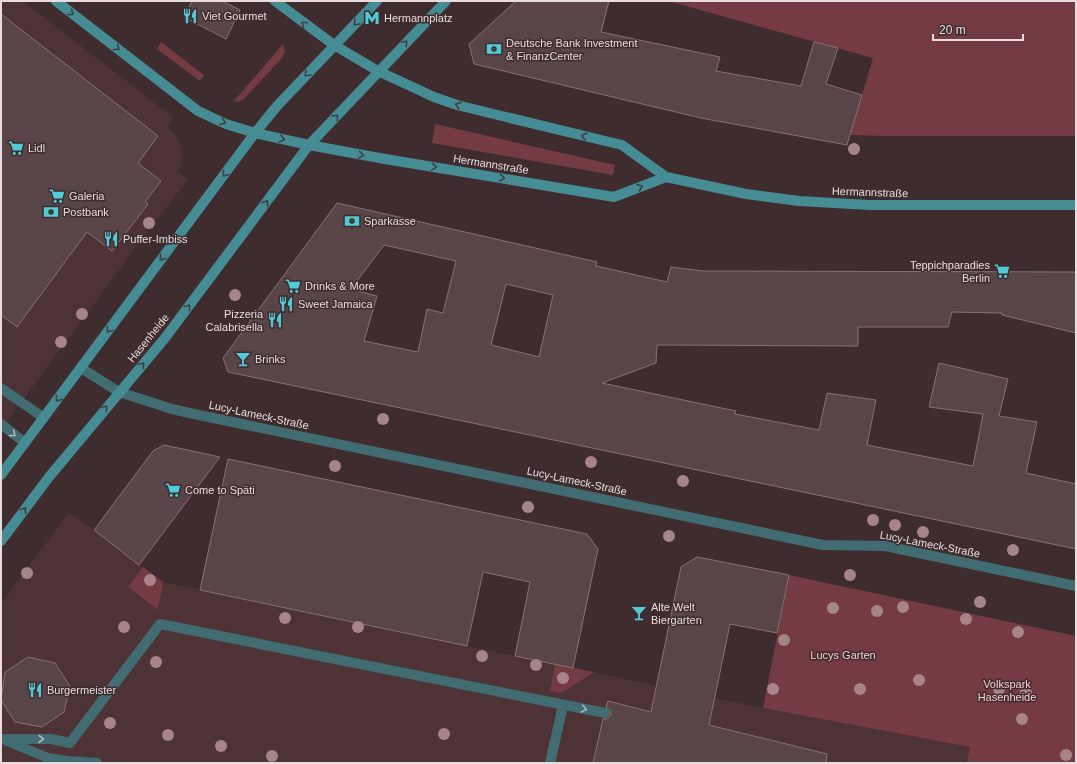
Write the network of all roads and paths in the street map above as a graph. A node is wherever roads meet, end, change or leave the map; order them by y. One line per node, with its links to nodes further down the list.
1 (56, 1): 7 (main road, one-way to 7)
2 (275, 1): 5 (main road, one-way to 2)
3 (378, 1): 5 (main road, one-way to 5)
4 (446, 1): 6 (main road, one-way to 4)
5 (334, 45): 6 (main road); 7 (main road, one-way to 7)
6 (378, 71): 8 (main road, one-way to 6); 9 (main road, Hermannstraße, one-way to 6)
7 (255, 133): 8 (main road, one-way to 8); 11 (main road, one-way to 11)
8 (309, 145): 9 (main road, Hermannstraße, one-way to 9); 13 (main road, Hasenheide, one-way to 8)
9 (666, 177): 10 (main road, Hermannstraße)
10 (1076, 205)
11 (81, 368): 13 (street, Lucy-Lameck-Straße); 14 (main road, one-way to 14)
12 (1, 388): 14 (street)
13 (120, 392): 18 (main road, Hasenheide, one-way to 13); 19 (street, Lucy-Lameck-Straße)
14 (44, 418): 16 (main road)
15 (1, 424): 16 (street, one-way to 16)
16 (25, 443): 17 (main road)
17 (1, 475)
18 (1, 541)
19 (1076, 586)
20 (563, 705): 21 (street, one-way to 21); 22 (street, one-way to 20); 24 (street)
21 (605, 713)
22 (2, 739): 23 (street)
23 (97, 763)
24 (550, 763)

